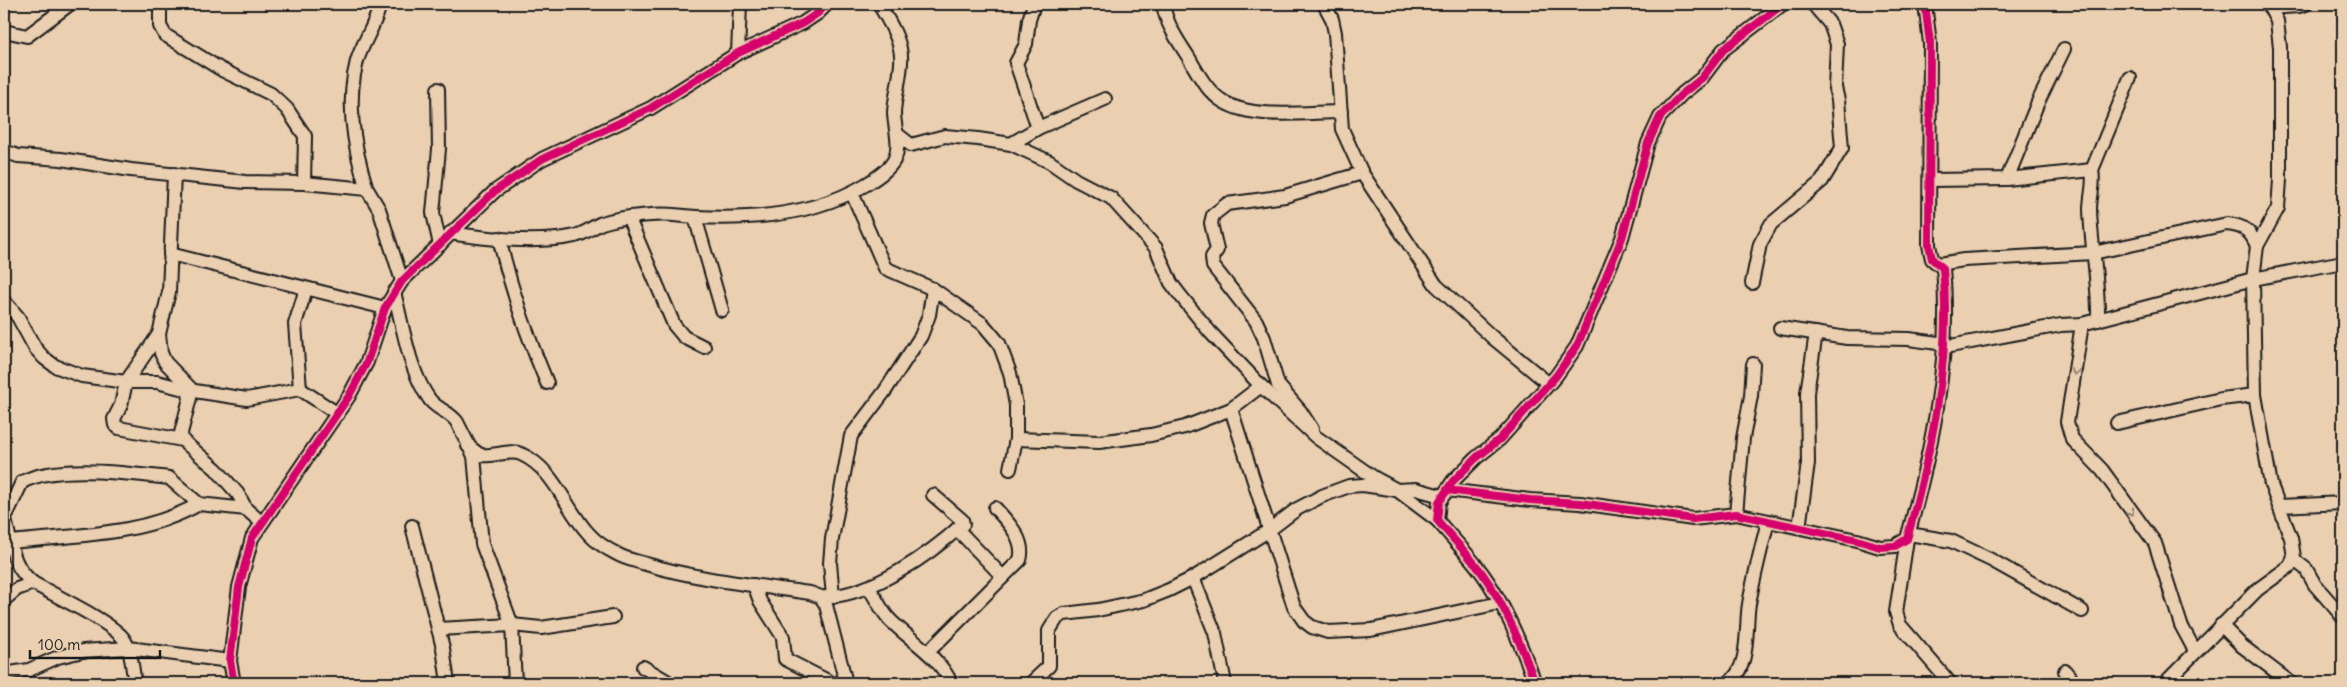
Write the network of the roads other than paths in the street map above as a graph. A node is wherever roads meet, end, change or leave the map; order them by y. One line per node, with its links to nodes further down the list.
1 (70, 4): 15 (street)
2 (160, 4): 31 (street)
3 (380, 4): 32 (street)
4 (740, 4): 17 (street)
5 (827, 4): 17 (street)
6 (879, 4): 23 (street)
7 (1034, 4): 22 (street)
8 (1163, 4): 21 (street)
9 (1324, 4): 21 (street)
10 (1783, 4): 63 (street)
11 (1813, 4): 46 (street)
12 (1926, 4): 30 (street)
13 (2306, 4): 14 (street)
14 (2269, 6): 39 (street)
15 (4, 31)
16 (2064, 49): 29 (street)
17 (738, 53): 36 (street)
18 (2130, 78): 26 (street)
19 (438, 89): 38 (street)
20 (1105, 99): 22 (street)
21 (1341, 112): 27 (street)
22 (1038, 128): 24 (street)
23 (897, 134): 24 (street); 33 (street)
24 (1010, 144): 64 (street)
25 (4, 151): 28 (street)
26 (2092, 170): 29 (street); 40 (street)
27 (1362, 173): 63 (street); 71 (street)
28 (174, 174): 31 (street); 41 (street)
29 (2007, 179): 30 (street)
30 (1930, 180): 43 (street)
31 (304, 183): 32 (street)
32 (367, 189): 45 (street)
33 (852, 192): 34 (street); 48 (street)
34 (695, 217): 35 (street); 52 (street)
35 (629, 219): 37 (street); 59 (street)
36 (450, 232): 37 (street); 38 (street)
37 (499, 238): 62 (street)
38 (440, 245): 45 (street)
39 (2258, 246): 40 (street); 44 (street)
40 (2093, 253): 43 (street); 53 (street)
41 (170, 254): 47 (street); 57 (street)
42 (2343, 262): 44 (street)
43 (1939, 264): 58 (street)
44 (2253, 279): 53 (street); 67 (street)
45 (402, 281): 49 (street)
46 (1752, 283)
47 (306, 289): 51 (street); 65 (street)
48 (934, 289): 72 (street); 101 (street)
49 (394, 292): 51 (street); 74 (street)
50 (4, 300): 61 (street)
51 (385, 308): 69 (street)
52 (722, 310)
53 (2098, 320): 54 (street)
54 (2082, 324): 58 (street); 111 (street, one-way to 111)
55 (1780, 328): 56 (street)
56 (1816, 333): 58 (street); 90 (street)
57 (160, 334): 61 (street); 66 (street)
58 (1945, 346): 93 (street)
59 (704, 347)
60 (1753, 364): 84 (street)
61 (126, 382): 66 (street); 73 (street)
62 (547, 383)
63 (1549, 384): 77 (street)
64 (1260, 386): 68 (street); 71 (street)
65 (300, 389): 66 (street); 69 (street)
66 (190, 390): 73 (street)
67 (2255, 396): 70 (street); 81 (street)
68 (1230, 409): 72 (street); 92 (street)
69 (338, 414): 88 (street)
70 (2116, 423)
71 (1316, 437): 76 (street)
72 (1016, 439): 75 (street)
73 (182, 440): 83 (street)
74 (468, 446): 99 (street); 107 (street)
75 (1010, 469)
76 (1398, 490): 77 (street); 86 (street); 92 (street)
77 (1444, 493): 84 (street); 86 (street)
78 (933, 495): 91 (street)
79 (2343, 503): 81 (street)
80 (199, 504): 83 (street); 85 (street); 94 (street)
81 (2279, 506): 95 (street)
82 (995, 508): 96 (street)
83 (246, 509): 88 (street)
84 (1736, 514): 87 (street)
85 (4, 519): 94 (street)
86 (1437, 520): 103 (street)
87 (1768, 521): 90 (street); 128 (street)
88 (261, 522): 113 (street)
89 (412, 526): 109 (street)
90 (1800, 528): 93 (street)
91 (957, 529): 96 (street); 100 (street)
92 (1268, 531): 97 (street); 103 (street)
93 (1908, 536): 104 (street); 129 (street)
94 (11, 542): 98 (street)
95 (2293, 559): 106 (street); 108 (street)
96 (1003, 577): 112 (street)
97 (1193, 578): 125 (street); 126 (street)
98 (33, 583): 102 (street); 110 (street)
99 (754, 585): 101 (street); 122 (street)
100 (869, 588): 101 (street); 112 (street)
101 (827, 597): 123 (street)
102 (4, 600)
103 (1500, 603): 127 (street)
104 (2082, 611)
105 (613, 617): 107 (street)
106 (2343, 617)
107 (512, 625): 109 (street); 120 (street)
108 (2221, 625): 111 (street); 132 (street)
109 (438, 629): 119 (street)
110 (128, 648): 113 (street); 116 (street); 117 (street)
111 (2195, 651): 131 (street)
112 (928, 652): 124 (street)
113 (230, 661): 118 (street)
114 (643, 667): 121 (street)
115 (2065, 671): 130 (street)
116 (4, 674)
117 (135, 683)
118 (234, 683)
119 (448, 683)
120 (515, 683)
121 (670, 683)
122 (832, 683)
123 (846, 683)
124 (951, 683)
125 (1031, 683)
126 (1225, 683)
127 (1535, 683)
128 (1728, 683)
129 (1950, 683)
130 (2075, 683)
131 (2165, 683)
132 (2291, 683)

